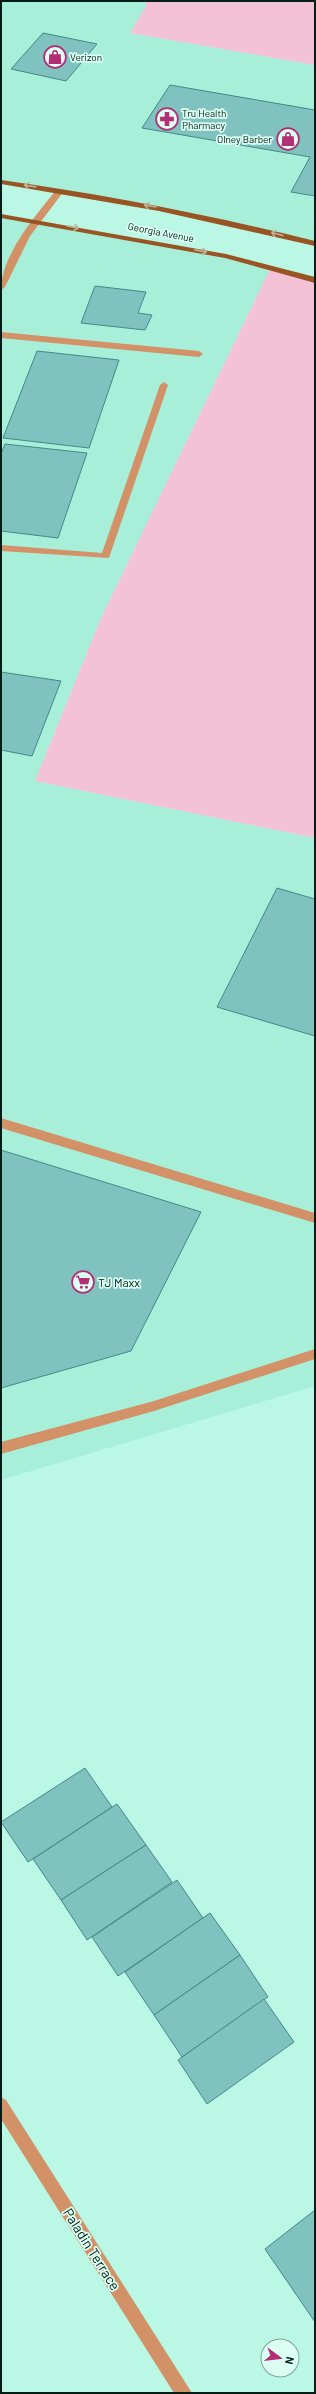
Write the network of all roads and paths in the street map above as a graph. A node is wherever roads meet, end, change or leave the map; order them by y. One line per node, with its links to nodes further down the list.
1 (1, 182): 2 (main road, Georgia Avenue, one-way to 1)
2 (60, 191): 4 (street); 5 (main road, Georgia Avenue, one-way to 2)
3 (1, 216): 4 (main road, Georgia Avenue)
4 (35, 220): 6 (main road, Georgia Avenue, one-way to 6); 7 (street)
5 (315, 244)
6 (315, 280)
7 (1, 286)
8 (1, 335): 9 (street)
9 (199, 354)
10 (164, 385): 11 (street)
11 (1, 548)
12 (1, 1123): 13 (street)
13 (315, 1218)
14 (315, 1354): 15 (street)
15 (1, 1448)
16 (1, 2105): 17 (street, Paladin Terrace)
17 (184, 2393)

